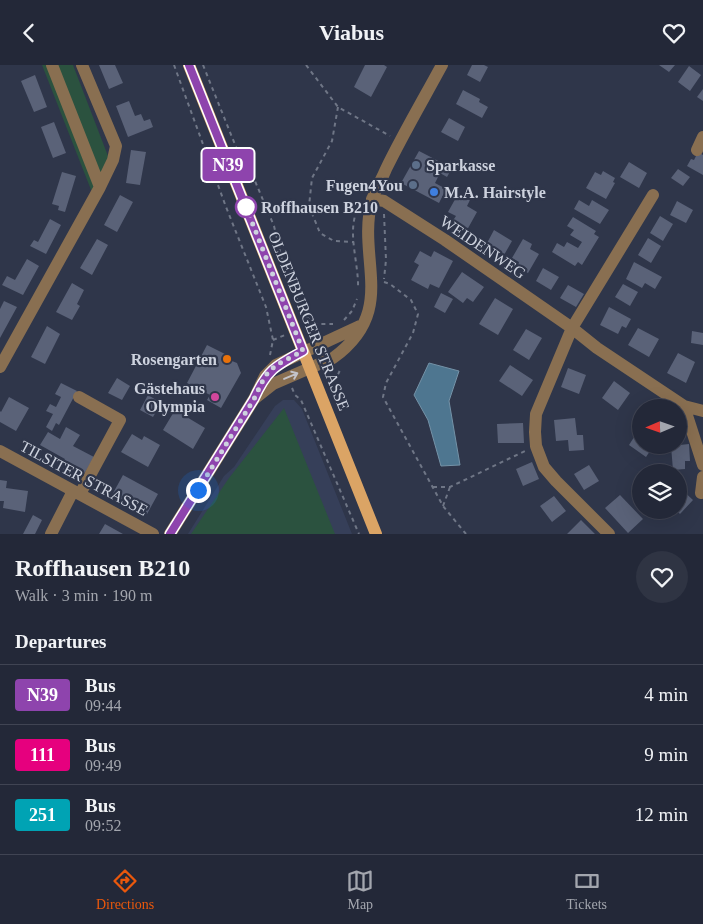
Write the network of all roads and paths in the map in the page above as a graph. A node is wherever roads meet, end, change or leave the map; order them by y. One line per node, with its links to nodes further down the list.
1 (52, 65): 12 (street)
2 (82, 65): 12 (street)
3 (174, 65): 23 (path)
4 (189, 65): 22 (main road, OLDENBURGER STRASSE)
5 (203, 65): 16 (path)
6 (307, 65): 8 (path)
7 (442, 65): 14 (street)
8 (338, 107): 9 (path); 15 (path)
9 (392, 137)
10 (703, 137): 11 (street)
11 (696, 150)
12 (100, 187): 24 (street)
13 (653, 195): 21 (street)
14 (372, 199): 19 (street); 21 (street, WEIDENWEG)
15 (354, 242)
16 (284, 270)
17 (288, 278): 20 (path)
18 (384, 282): 39 (path)
19 (363, 324): 22 (street); 25 (street)
20 (321, 325)
21 (572, 328): 29 (street, WEIDENWEG); 33 (street)
22 (303, 351): 25 (main road, OLDENBURGER STRASSE); 28 (street)
23 (269, 359)
24 (0, 367)
25 (310, 368): 28 (street, one-way to 25); 48 (main road, OLDENBURGER STRASSE)
26 (295, 395): 47 (path)
27 (79, 397): 41 (street)
28 (254, 399): 46 (street)
29 (674, 399)
30 (688, 407): 31 (street, WEIDENWEG)
31 (703, 411)
32 (688, 418): 35 (street)
33 (536, 445): 40 (path); 50 (street)
34 (0, 451): 41 (street, TILSITER STRASSE)
35 (703, 465)
36 (66, 466): 37 (path)
37 (64, 471)
38 (703, 477): 42 (street)
39 (432, 487): 40 (path); 43 (path)
40 (450, 487): 43 (path)
41 (77, 493): 44 (street); 45 (street, TILSITER STRASSE)
42 (701, 493)
43 (443, 506): 49 (path)
44 (51, 534)
45 (153, 534)
46 (170, 534)
47 (359, 534)
48 (376, 534)
49 (466, 534)
50 (609, 534)

